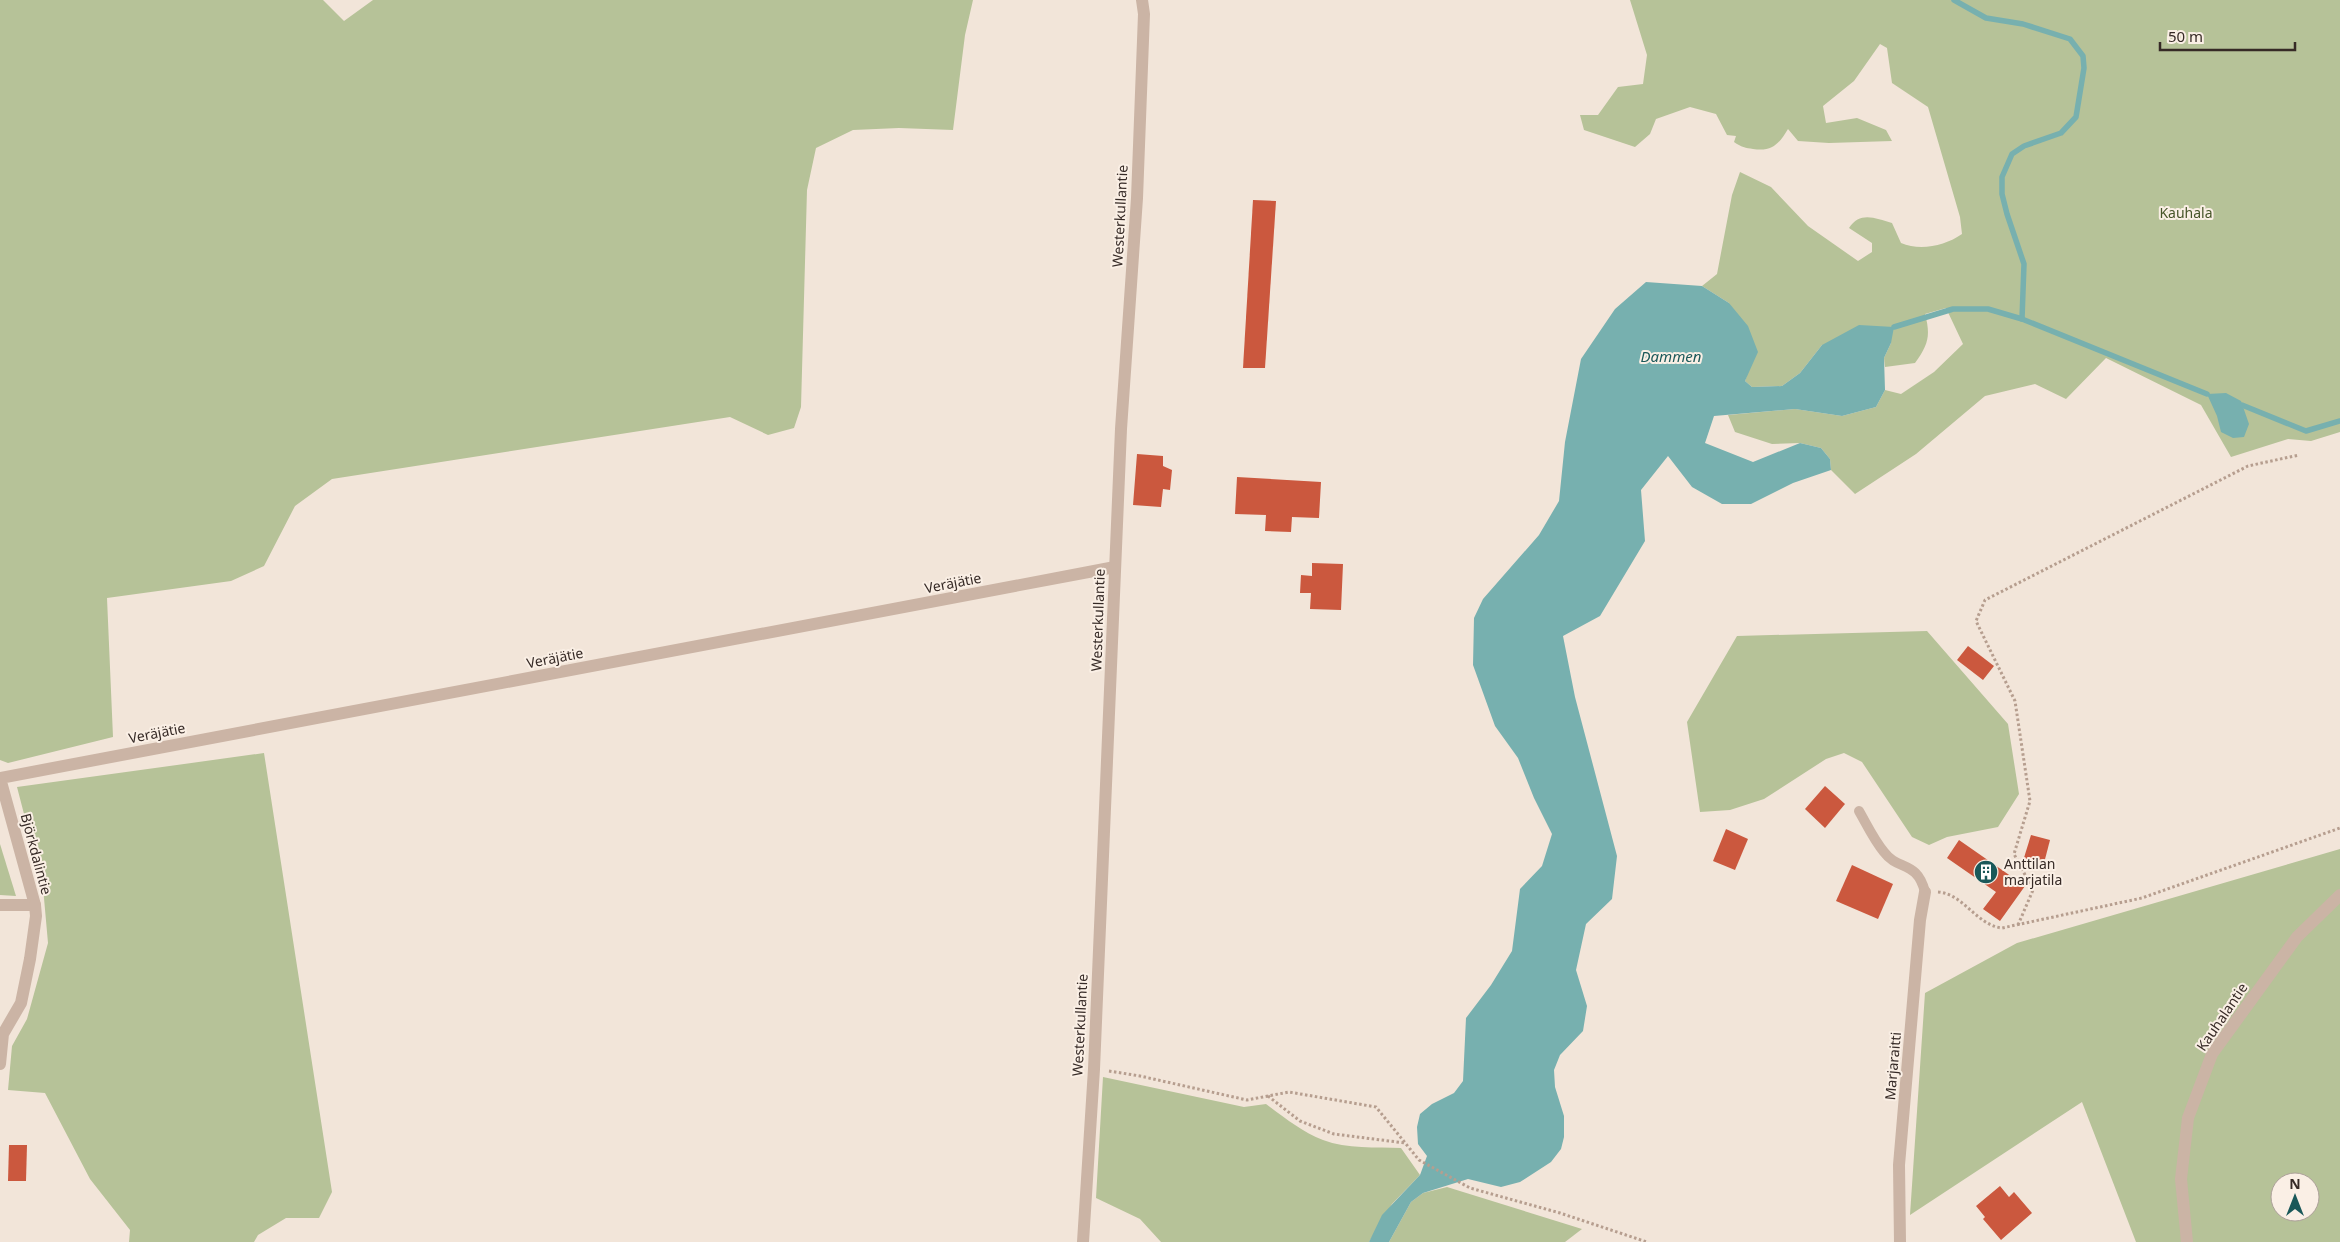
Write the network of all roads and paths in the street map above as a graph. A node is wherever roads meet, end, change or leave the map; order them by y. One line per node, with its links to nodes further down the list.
1 (1142, 0): 3 (street, Westerkullantie)
2 (2299, 455): 11 (path)
3 (1115, 567): 4 (street, Veräjätie); 13 (street, Westerkullantie)
4 (0, 778): 10 (street, Björkdalintie)
5 (1859, 811): 7 (lane)
6 (2340, 828): 11 (path)
7 (1924, 892): 11 (path); 18 (street, Marjaraitti)
8 (2340, 895): 19 (street, Kauhalantie)
9 (0, 905): 10 (street, Björkdalintie)
10 (35, 905): 12 (street)
11 (2018, 925)
12 (0, 1064)
13 (1094, 1069): 14 (path); 16 (street, Westerkullantie)
14 (1268, 1096): 15 (path); 15 (path)
15 (1405, 1143): 17 (path)
16 (1083, 1242)
17 (1647, 1242)
18 (1900, 1242)
19 (2187, 1242)

